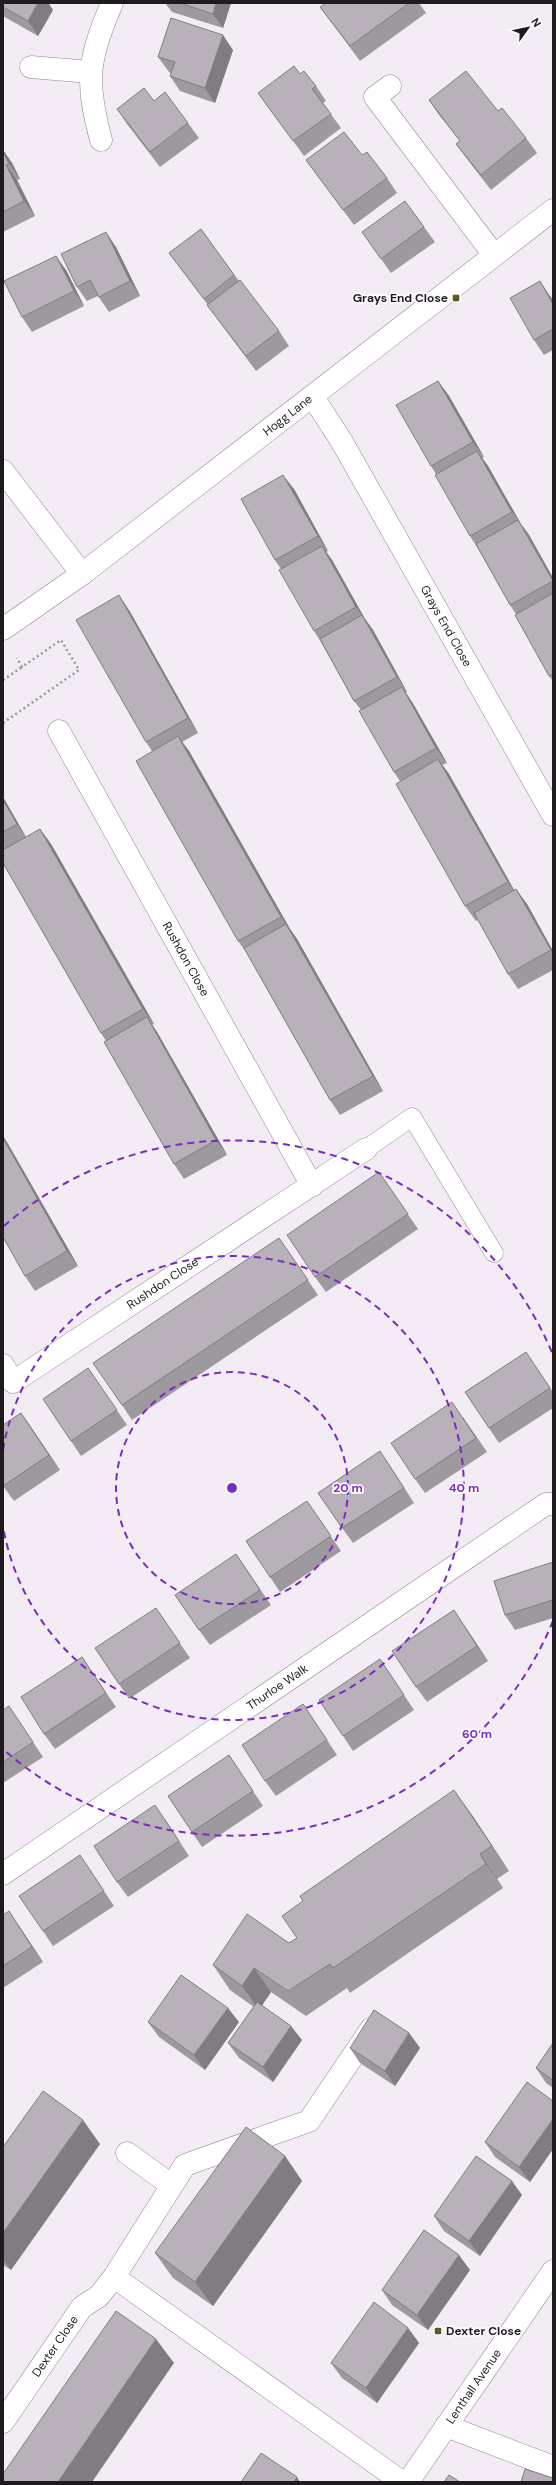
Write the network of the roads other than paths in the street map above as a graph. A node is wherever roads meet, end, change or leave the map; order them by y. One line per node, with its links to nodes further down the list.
1 (112, 3): 3 (street)
2 (31, 67): 3 (street)
3 (90, 72): 5 (street)
4 (390, 86): 7 (street)
5 (101, 140)
6 (553, 210): 7 (street, Hogg Lane)
7 (494, 255): 8 (street, Hogg Lane)
8 (313, 397): 10 (street, Hogg Lane); 13 (street, Grays End Close)
9 (3, 471): 10 (street)
10 (82, 574): 11 (street, Hogg Lane)
11 (3, 629)
12 (59, 731): 15 (street, Rushdon Close)
13 (553, 815)
14 (366, 1149): 15 (street, Rushdon Close); 16 (lane, Rushdon Close)
15 (312, 1186): 17 (street, Rushdon Close)
16 (494, 1253)
17 (6, 1378)
18 (553, 1504): 19 (street, Thurloe Walk)
19 (3, 1874)
20 (372, 2027): 22 (street, Dexter Close)
21 (127, 2153): 22 (street)
22 (171, 2185): 24 (street, Dexter Close)
23 (553, 2271): 26 (street, Lenthall Avenue)
24 (114, 2277): 25 (street, Dexter Close); 28 (street)
25 (3, 2422)
26 (446, 2426): 27 (street); 29 (street, Lenthall Avenue)
27 (553, 2467)
28 (402, 2482)
29 (408, 2482)

